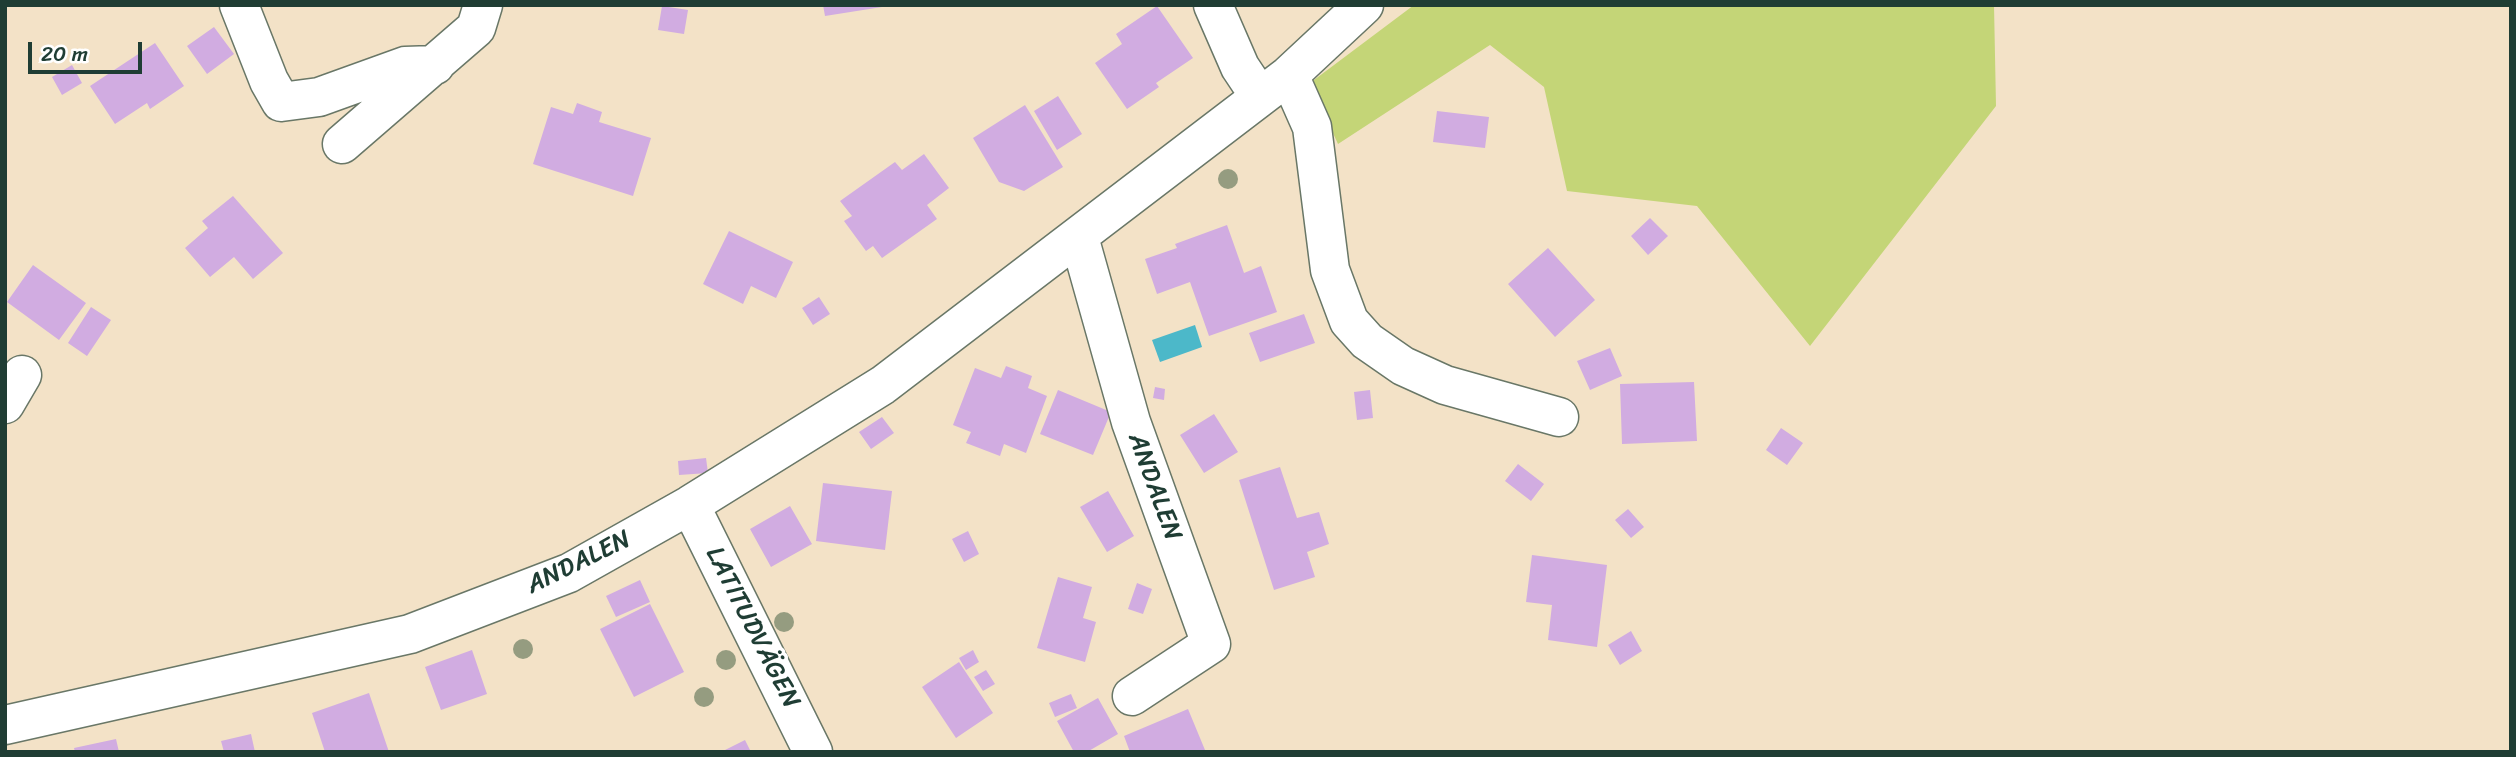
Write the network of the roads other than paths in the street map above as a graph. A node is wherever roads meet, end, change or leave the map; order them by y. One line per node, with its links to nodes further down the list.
1 (239, 5): 5 (street)
2 (483, 5): 5 (street)
3 (1213, 5): 6 (street)
4 (1364, 5): 6 (street, ANDALEN)
5 (435, 65): 7 (street)
6 (1274, 86): 8 (street, ANDALEN); 9 (street)
7 (342, 145)
8 (1079, 237): 10 (street, ANDALEN); 11 (street, ANDALEN)
9 (1559, 417)
10 (690, 505): 12 (street, ANDALEN); 13 (street, LATITUDVÄGEN)
11 (1132, 696)
12 (5, 725)
13 (813, 752)

